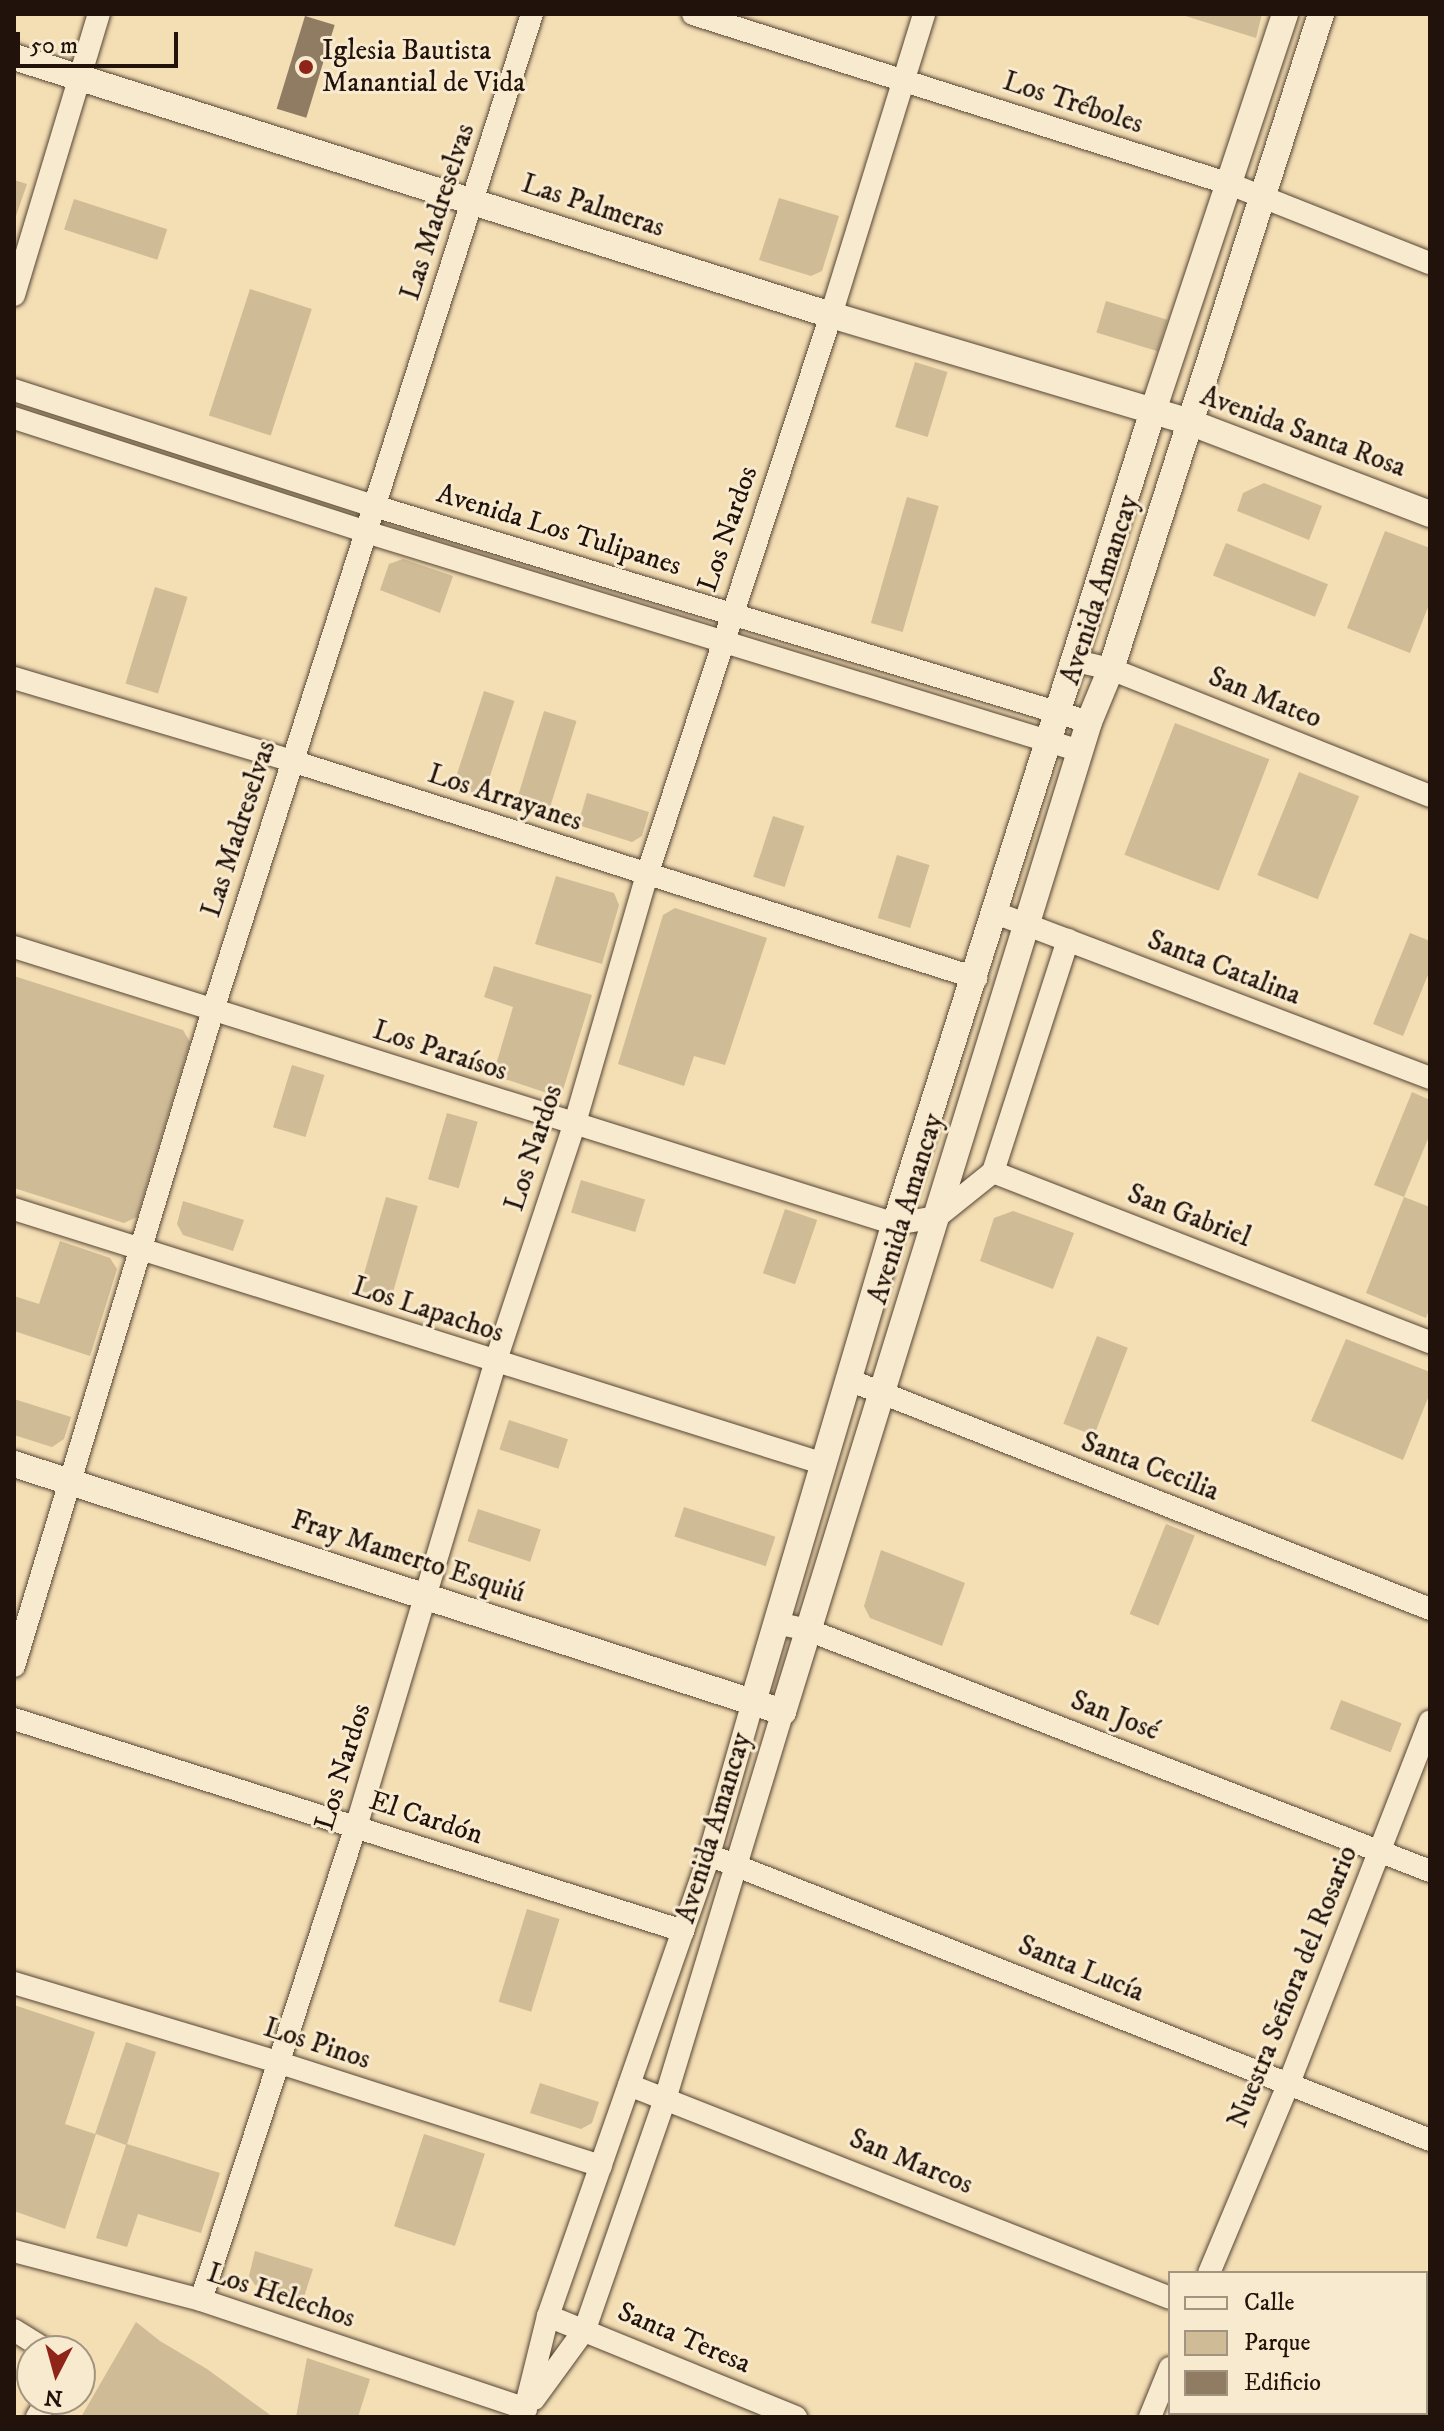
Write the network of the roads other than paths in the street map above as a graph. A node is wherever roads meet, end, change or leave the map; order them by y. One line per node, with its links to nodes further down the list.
1 (99, 14): 8 (street)
2 (532, 14): 12 (street, Las Madreselvas)
3 (693, 14): 9 (street, Los Tréboles)
4 (924, 14): 9 (street, Los Nardos)
5 (1285, 14): 10 (street, Avenida Amancay)
6 (1321, 14): 11 (street, Avenida Amancay)
7 (14, 57): 8 (street, Las Palmeras)
8 (81, 77): 12 (street, Las Palmeras); 14 (street)
9 (903, 80): 10 (street, Los Tréboles); 15 (street, Los Nardos)
10 (1230, 184): 11 (street, Los Tréboles); 17 (street, Avenida Amancay)
11 (1265, 197): 13 (street, Los Tréboles); 19 (street, Avenida Amancay)
12 (473, 202): 15 (street, Las Palmeras); 20 (street, Las Madreselvas)
13 (1430, 263)
14 (14, 295)
15 (831, 315): 17 (street, Las Palmeras); 23 (street, Los Nardos)
16 (14, 390): 20 (street, Avenida Los Tulipanes)
17 (1152, 414): 19 (street, Avenida Santa Rosa); 25 (street, Avenida Amancay)
18 (14, 418): 22 (street, Avenida Los Tulipanes)
19 (1189, 422): 21 (street, Avenida Santa Rosa); 26 (street, Avenida Amancay)
20 (374, 506): 22 (street, Las Madreselvas); 23 (street, Avenida Los Tulipanes)
21 (1430, 514)
22 (366, 532): 24 (street, Avenida Los Tulipanes); 32 (street, Las Madreselvas)
23 (731, 613): 24 (street, Los Nardos); 28 (street, Avenida Los Tulipanes)
24 (724, 640): 30 (street, Avenida Los Tulipanes); 34 (street, Los Nardos)
25 (1076, 661): 26 (street, San Mateo); 28 (street, Avenida Amancay)
26 (1111, 669): 29 (street, Avenida Amancay); 33 (street, San Mateo)
27 (14, 678): 32 (street, Los Arrayanes)
28 (1059, 713): 29 (street, Avenida Los Tulipanes); 30 (street, Avenida Amancay)
29 (1089, 722): 31 (street, Avenida Amancay)
30 (1050, 743): 31 (street, Avenida Los Tulipanes); 35 (street, Avenida Amancay)
31 (1080, 751): 36 (street, Avenida Amancay)
32 (292, 761): 34 (street, Los Arrayanes); 40 (street, Las Madreselvas)
33 (1430, 796)
34 (647, 875): 39 (street, Los Arrayanes); 42 (street, Los Nardos)
35 (996, 913): 36 (street, Santa Catalina); 39 (street, Avenida Amancay)
36 (1027, 924): 37 (street, Santa Catalina); 45 (street, Avenida Amancay)
37 (1068, 940): 41 (street, Santa Catalina); 43 (street)
38 (14, 947): 40 (street, Los Paraísos)
39 (976, 978): 46 (street, Avenida Amancay)
40 (213, 1010): 42 (street, Los Paraísos); 47 (street, Las Madreselvas)
41 (1430, 1078)
42 (574, 1126): 46 (street, Los Paraísos); 49 (street, Los Nardos)
43 (993, 1172): 45 (street); 48 (street, San Gabriel)
44 (14, 1209): 47 (street, Los Lapachos)
45 (937, 1217): 46 (street); 51 (street, Avenida Amancay)
46 (895, 1224): 50 (street, Avenida Amancay)
47 (143, 1249): 49 (street, Los Lapachos); 54 (street, Las Madreselvas)
48 (1430, 1342)
49 (495, 1363): 53 (street, Los Lapachos); 55 (street, Los Nardos)
50 (849, 1380): 51 (street, Santa Cecilia); 53 (street, Avenida Amancay)
51 (883, 1394): 56 (street, Santa Cecilia); 58 (street, Avenida Amancay)
52 (14, 1464): 54 (street, Fray Mamerto Esquiú)
53 (824, 1464): 57 (street, Avenida Amancay)
54 (70, 1481): 55 (street, Fray Mamerto Esquiú); 59 (street, Las Madreselvas)
55 (426, 1596): 60 (street, Fray Mamerto Esquiú); 64 (street, Los Nardos)
56 (1430, 1609)
57 (776, 1623): 58 (street, San José); 60 (street, Avenida Amancay)
58 (808, 1630): 61 (street, Avenida Amancay); 65 (street, San José)
59 (14, 1666)
60 (753, 1702): 61 (street, Fray Mamerto Esquiú); 66 (street, Avenida Amancay)
61 (783, 1712): 67 (street, Avenida Amancay)
62 (14, 1719): 64 (street, El Cardón)
63 (1430, 1722): 65 (street, Nuestra Señora del Rosario)
64 (356, 1827): 69 (street, El Cardón); 71 (street, Los Nardos)
65 (1380, 1851): 68 (street, San José); 72 (street, Nuestra Señora del Rosario)
66 (709, 1855): 67 (street, Santa Lucía); 69 (street, Avenida Amancay)
67 (736, 1865): 72 (street, Santa Lucía); 74 (street, Avenida Amancay)
68 (1430, 1871)
69 (683, 1931): 73 (street, Avenida Amancay)
70 (14, 1983): 71 (street, Los Pinos)
71 (280, 2063): 76 (street, Los Pinos); 80 (street, Los Nardos)
72 (1289, 2083): 75 (street, Santa Lucía); 78 (street, Nuestra Señora del Rosario)
73 (629, 2085): 74 (street, San Marcos); 76 (street, Avenida Amancay)
74 (666, 2096): 79 (street, San Marcos); 82 (street, Avenida Amancay)
75 (1430, 2140)
76 (601, 2166): 81 (street, Avenida Amancay)
77 (14, 2251): 80 (street, Los Helechos)
78 (1210, 2271)
79 (1168, 2297)
80 (201, 2300): 84 (street, Los Helechos)
81 (548, 2316): 82 (street, Santa Teresa); 84 (street, Avenida Amancay)
82 (585, 2329): 84 (street, Avenida Amancay); 85 (street, Santa Teresa)
83 (1168, 2373): 86 (street)
84 (524, 2413)
85 (796, 2417)
86 (1150, 2417)

